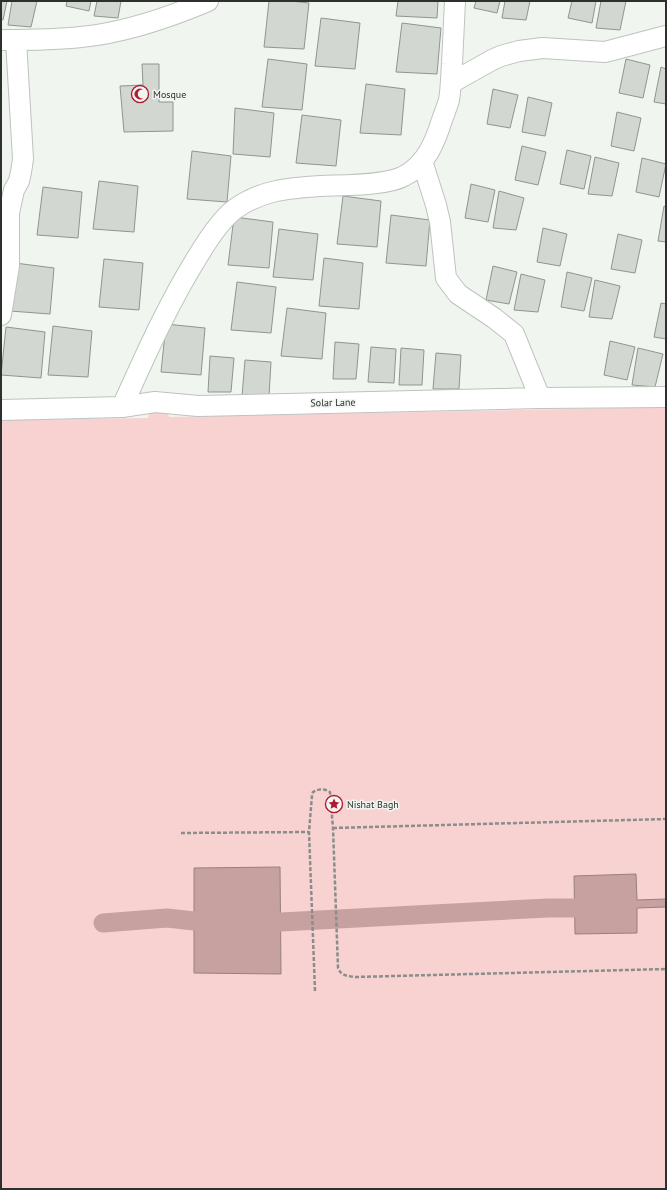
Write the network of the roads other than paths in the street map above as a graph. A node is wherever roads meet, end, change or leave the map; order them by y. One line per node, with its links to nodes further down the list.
1 (208, 1): 4 (street)
2 (455, 1): 5 (street)
3 (666, 36): 5 (street)
4 (9, 40): 7 (street)
5 (451, 83): 6 (street)
6 (422, 161): 9 (street); 10 (street)
7 (1, 315)
8 (666, 397): 9 (street, Solar Lane)
9 (540, 398): 10 (street, Solar Lane)
10 (122, 407): 11 (street, Solar Lane)
11 (1, 410)

